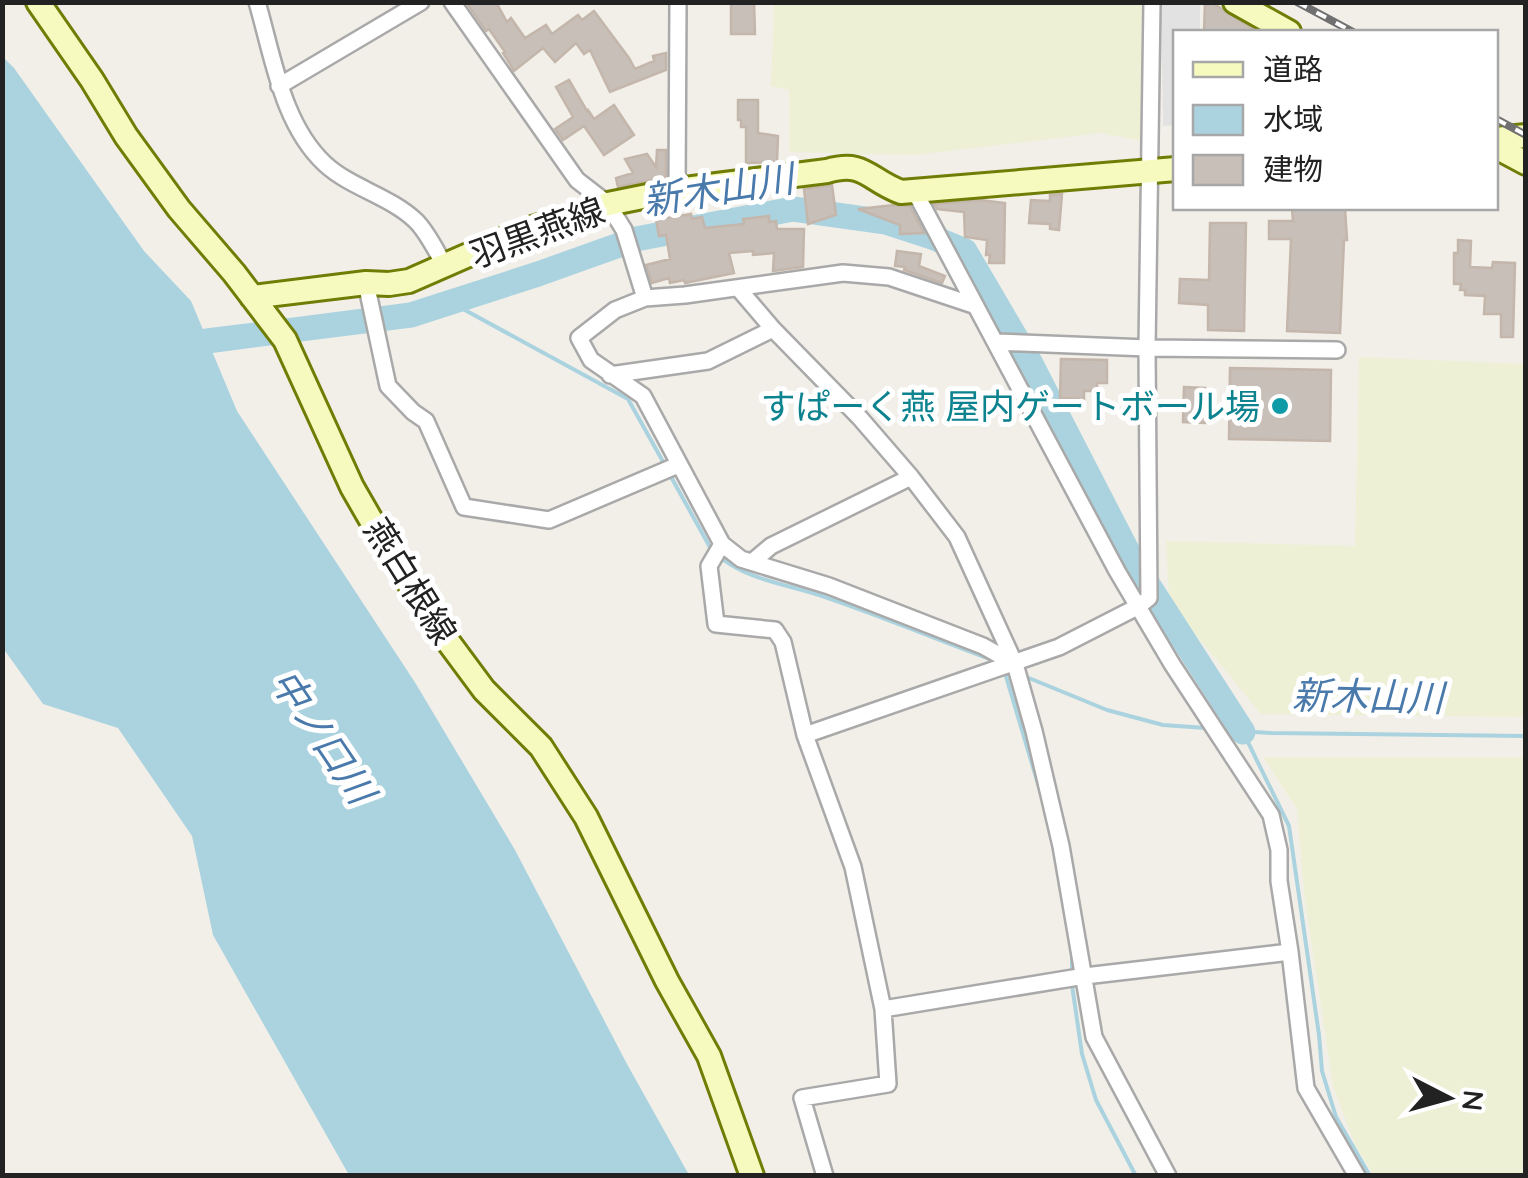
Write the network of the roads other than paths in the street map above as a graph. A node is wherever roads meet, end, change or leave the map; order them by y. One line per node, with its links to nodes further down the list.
1 (38, 2): 22 (main road, 燕白根線)
2 (257, 2): 9 (street)
3 (420, 2): 9 (street)
4 (452, 2): 18 (street)
5 (678, 2): 16 (street)
6 (1152, 2): 15 (street)
7 (1235, 2): 8 (main road)
8 (1285, 30)
9 (279, 86): 19 (street)
10 (1526, 136): 11 (main road)
11 (1498, 139)
12 (1498, 148): 13 (main road)
13 (1526, 163)
14 (1173, 169): 15 (main road, 羽黒燕線)
15 (1150, 171): 17 (main road, 羽黒燕線); 27 (street)
16 (677, 190): 17 (main road, 羽黒燕線); 18 (main road, 羽黒燕線)
17 (914, 190): 24 (street)
18 (608, 204): 19 (main road, 羽黒燕線); 23 (street)
19 (445, 266): 20 (main road, 羽黒燕線)
20 (366, 283): 22 (main road, 羽黒燕線); 30 (street)
21 (738, 288): 23 (street); 24 (street); 25 (street)
22 (252, 297): 40 (main road, 燕白根線)
23 (645, 298): 29 (street)
24 (976, 306): 26 (street)
25 (773, 329): 29 (street); 31 (street)
26 (996, 342): 27 (street); 34 (street)
27 (1147, 348): 28 (street); 34 (street)
28 (1336, 350)
29 (610, 375): 30 (street)
30 (678, 465): 32 (street)
31 (911, 476): 33 (street); 35 (street)
32 (722, 544): 33 (street); 36 (street)
33 (752, 562): 35 (street)
34 (1138, 606): 35 (street); 37 (street)
35 (1014, 664): 36 (street); 38 (street)
36 (806, 735): 39 (street)
37 (1290, 952): 38 (street); 43 (street)
38 (1084, 976): 39 (street); 42 (street)
39 (884, 1009): 41 (street)
40 (752, 1176)
41 (825, 1176)
42 (1168, 1176)
43 (1358, 1176)

